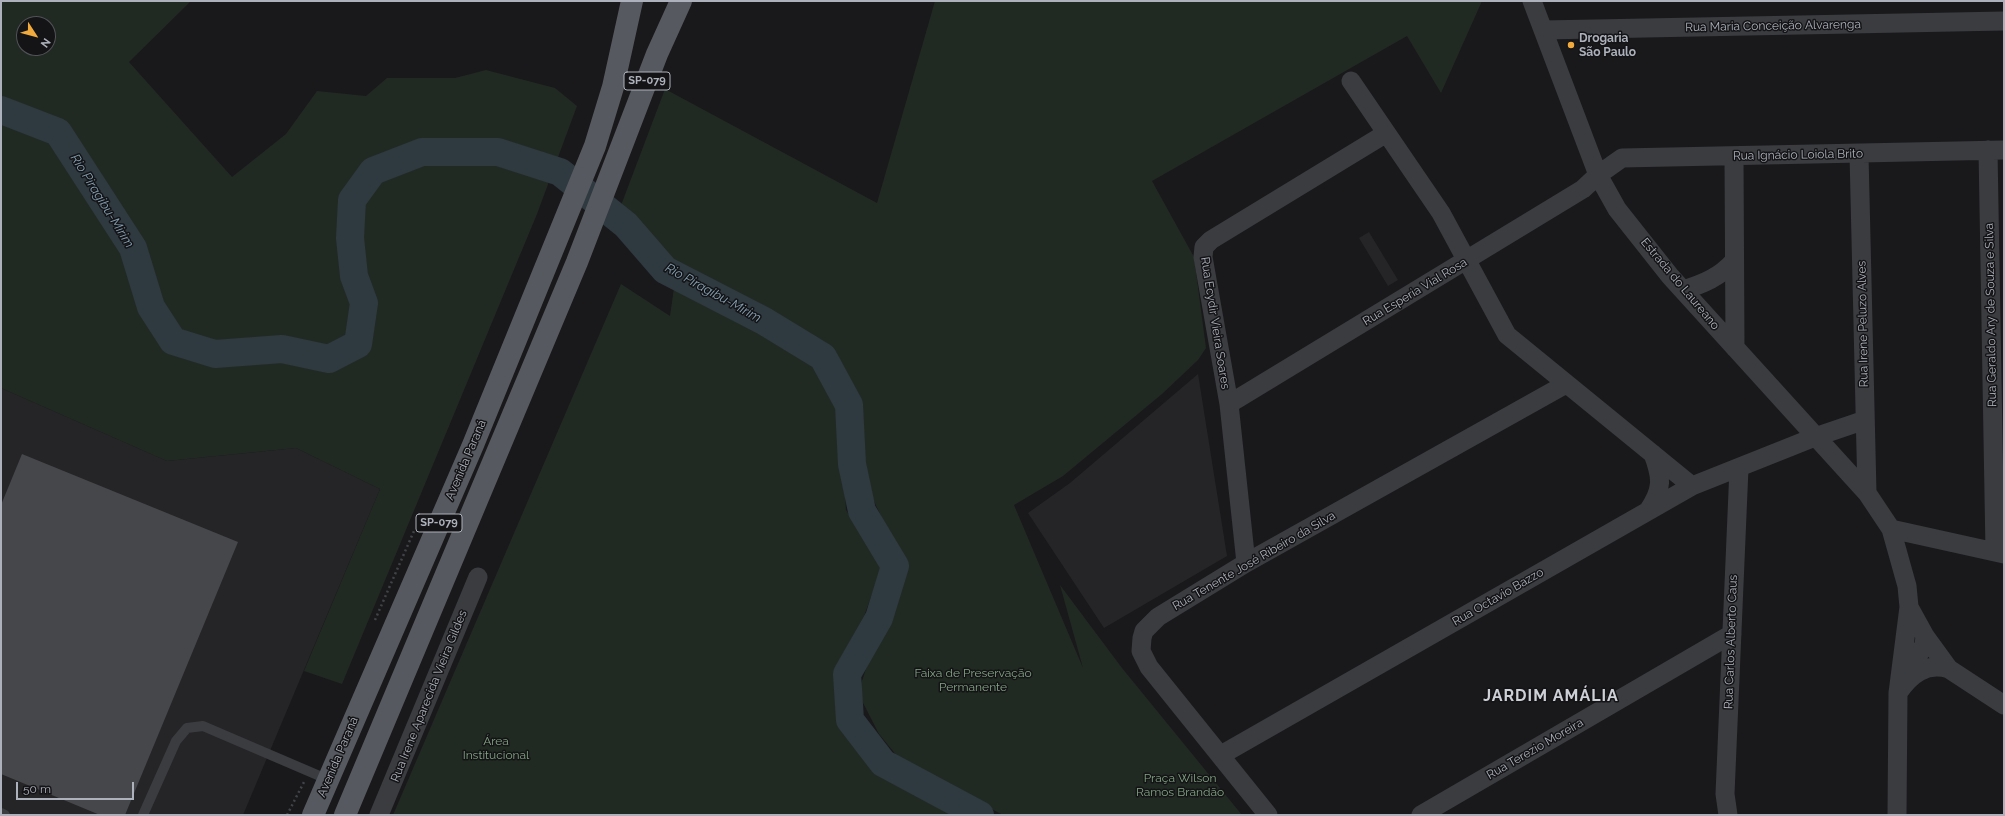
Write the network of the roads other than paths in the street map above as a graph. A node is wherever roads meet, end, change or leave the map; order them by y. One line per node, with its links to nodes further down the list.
1 (632, 1): 40 (main road, Avenida Paraná / SP-079)
2 (681, 1): 45 (main road, SP-079)
3 (1532, 1): 5 (street, Estrada do Laureano)
4 (2004, 21): 5 (street, Rua Maria Conceição Alvarenga)
5 (1543, 30): 11 (street, Estrada do Laureano)
6 (1351, 81): 7 (street)
7 (1385, 134): 12 (street); 17 (street, Rua Ecydir Vieira Soares)
8 (1996, 150): 9 (street, Rua Ignácio Loiola Brito); 29 (street, Rua Geraldo Ary de Souza e Silva)
9 (1859, 154): 10 (street, Rua Ignácio Loiola Brito); 19 (street, Rua Irene Peluzo Alves)
10 (1734, 156): 11 (street, Rua Ignácio Loiola Brito); 13 (street)
11 (1598, 175): 12 (street, Rua Esperia Vial Rosa); 14 (street, Estrada do Laureano)
12 (1467, 260): 16 (street); 17 (street, Rua Esperia Vial Rosa)
13 (1734, 261): 14 (street); 15 (street)
14 (1683, 290): 15 (street, Estrada do Laureano)
15 (1735, 348): 18 (street, Estrada do Laureano)
16 (1566, 384): 22 (street); 30 (street, Rua Tenente José Ribeiro da Silva)
17 (1228, 404): 30 (street, Rua Ecydir Vieira Soares)
18 (1794, 414): 20 (street, Estrada do Laureano); 21 (street)
19 (1865, 420): 20 (street, Rua Octavio Bazzo); 25 (street, Rua Irene Peluzo Alves)
20 (1815, 437): 21 (street, Rua Octavio Bazzo); 25 (street, Estrada do Laureano)
21 (1782, 451): 23 (street, Rua Octavio Bazzo)
22 (1653, 454): 24 (street); 26 (street)
23 (1739, 468): 24 (street, Rua Octavio Bazzo); 34 (street, Rua Carlos Alberto Caus)
24 (1692, 486): 26 (street, Rua Octavio Bazzo)
25 (1867, 493): 27 (street, Estrada do Laureano)
26 (1648, 511): 39 (street, Rua Octavio Bazzo)
27 (1891, 529): 28 (street); 31 (street, Estrada do Laureano)
28 (1930, 537): 29 (street); 31 (street)
29 (2000, 553)
30 (1246, 563): 39 (street, Rua Tenente José Ribeiro da Silva)
31 (1903, 572): 33 (street, Estrada do Laureano)
32 (478, 577): 46 (street, Rua Irene Aparecida Vieira Gildes)
33 (1909, 606): 35 (street); 37 (street)
34 (1732, 634): 48 (street, Rua Terezio Moreira); 49 (street, Rua Carlos Alberto Caus)
35 (1925, 636): 36 (street); 37 (street)
36 (1949, 669): 37 (street); 38 (street)
37 (1898, 693): 50 (street)
38 (2004, 705)
39 (1221, 755): 47 (street, Rua Tenente José Ribeiro da Silva)
40 (329, 780): 43 (lane); 44 (main road, Avenida Paraná / SP-079)
41 (1, 814): 42 (lane)
42 (5, 815)
43 (143, 815)
44 (314, 815)
45 (345, 815)
46 (379, 815)
47 (1268, 815)
48 (1422, 815)
49 (1728, 815)
50 (1897, 815)

